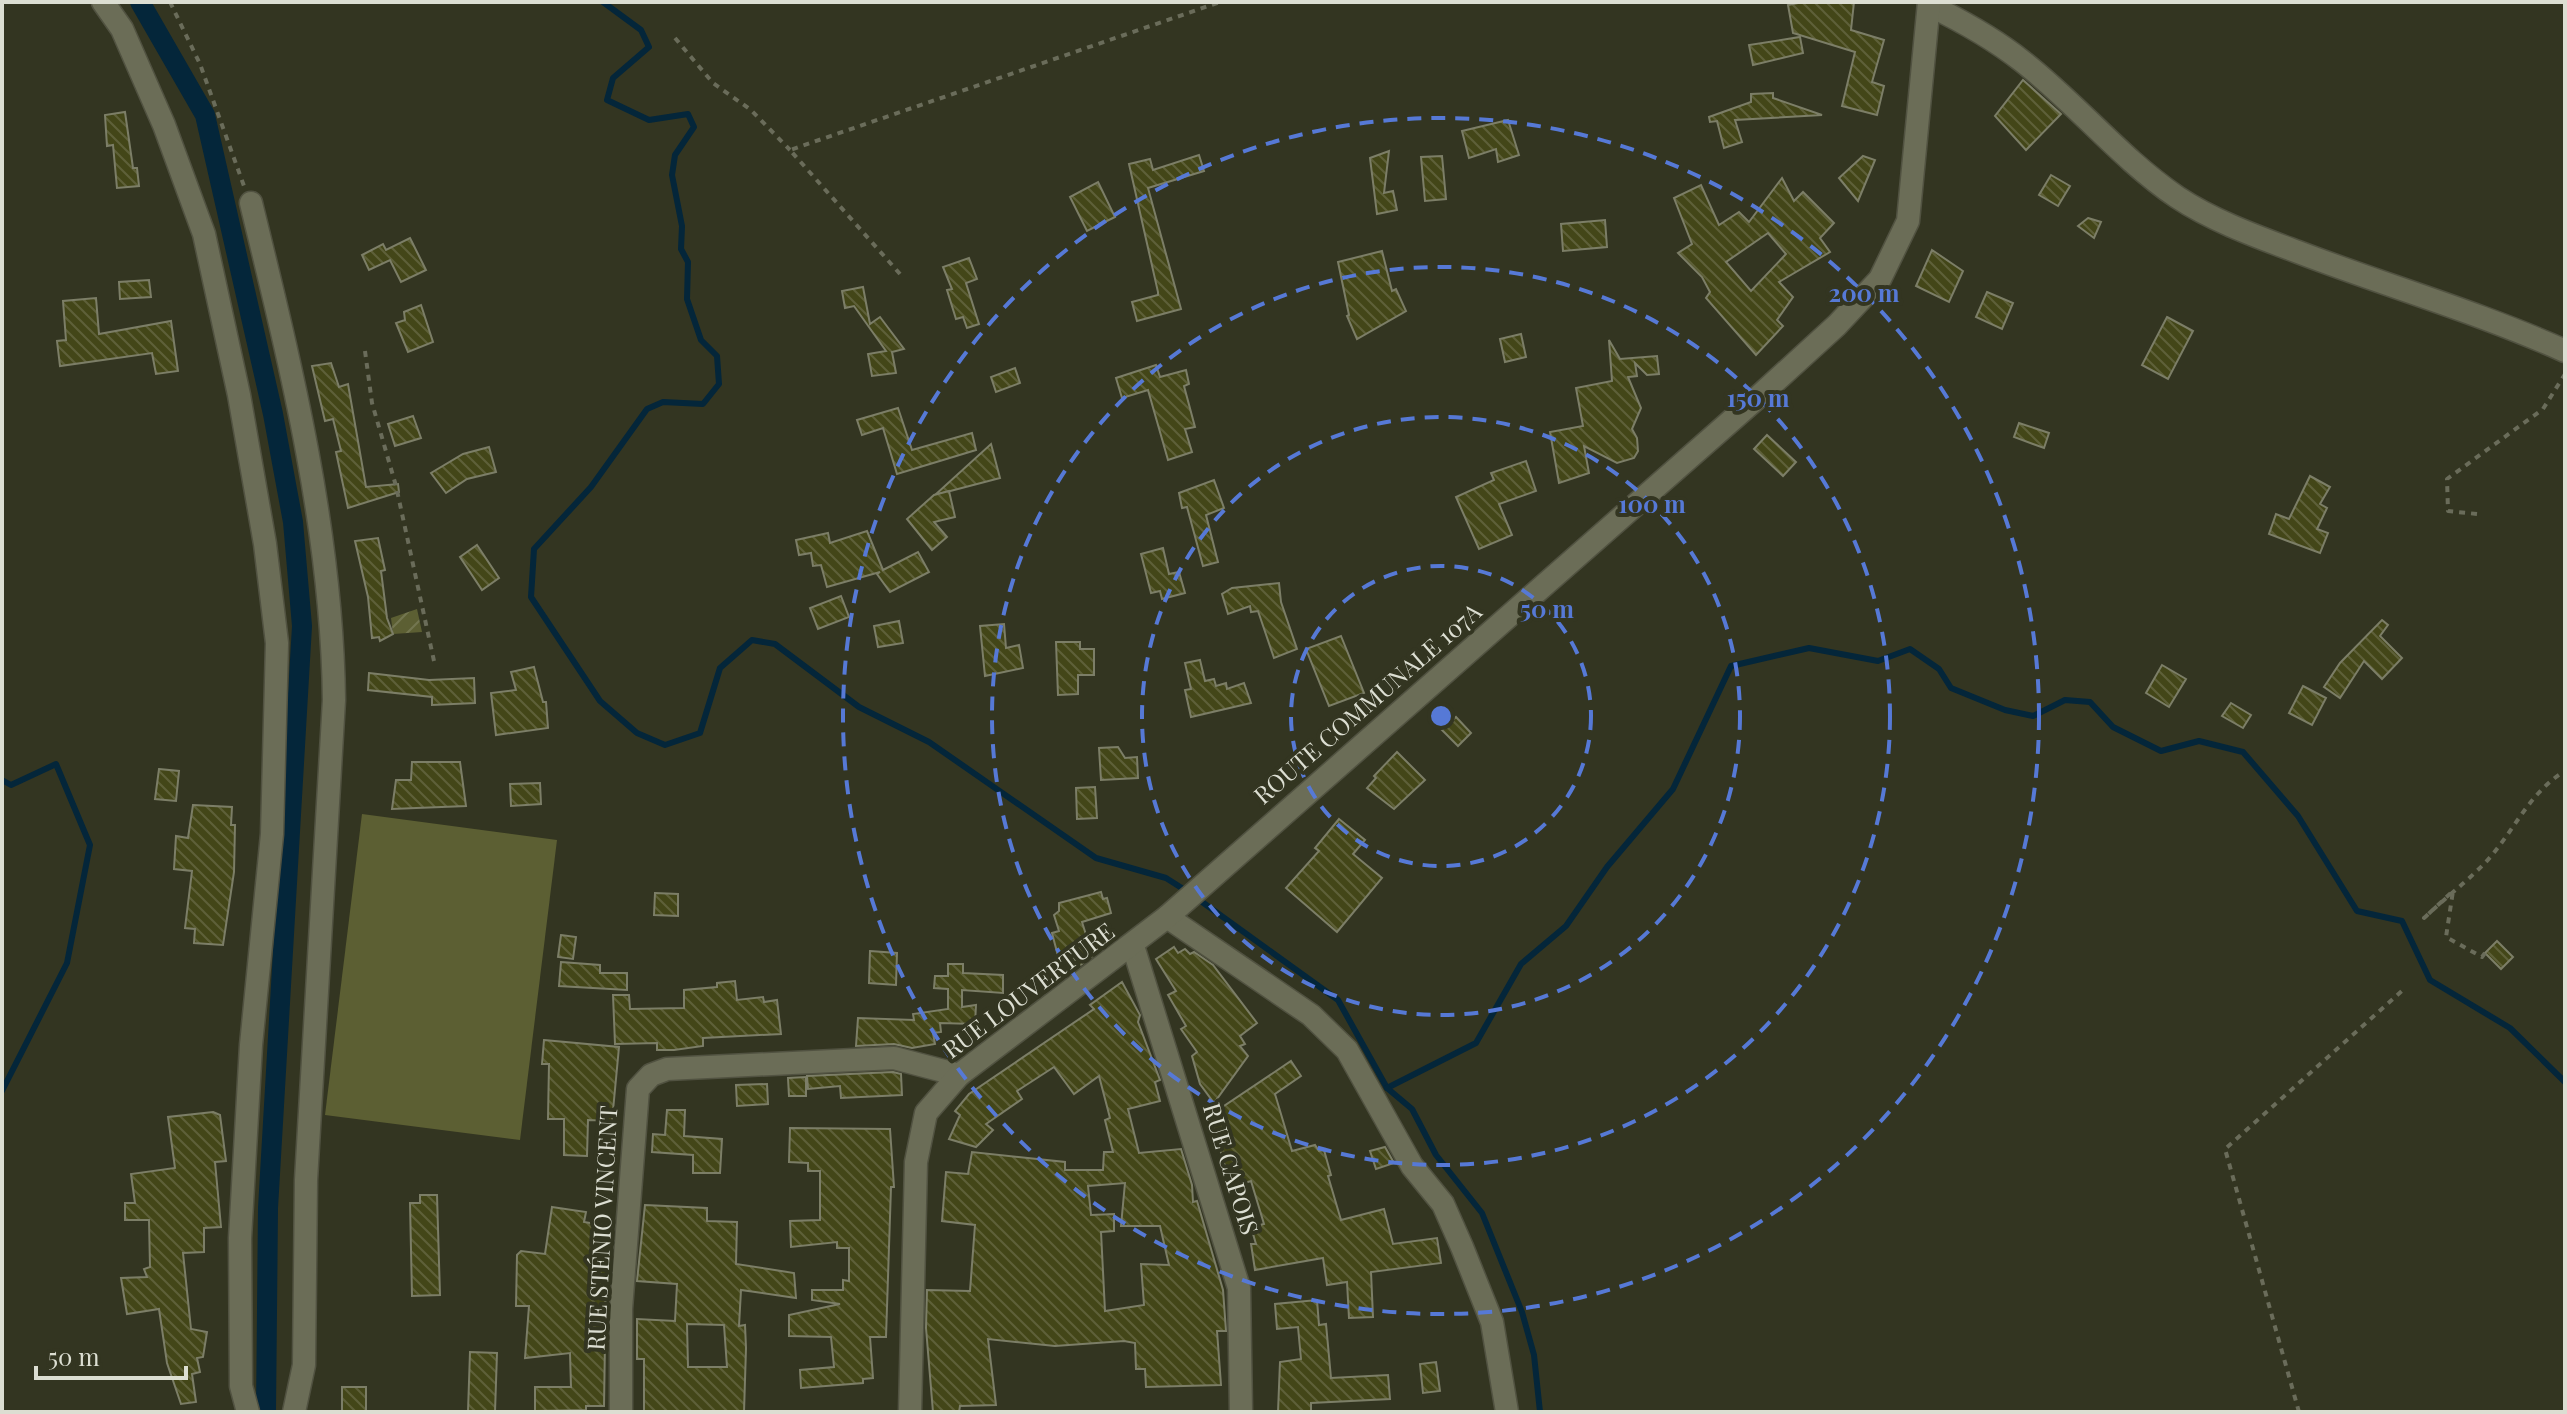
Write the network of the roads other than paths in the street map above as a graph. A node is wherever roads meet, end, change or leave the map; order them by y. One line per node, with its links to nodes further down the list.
1 (103, 2): 8 (street)
2 (1929, 3): 4 (street); 5 (street, ROUTE COMMUNALE 107A)
3 (251, 203): 9 (street)
4 (2565, 351)
5 (1172, 912): 6 (street, RUE LOUVERTURE); 13 (street)
6 (1133, 946): 7 (street, RUE LOUVERTURE); 12 (street, RUE CAPOIS)
7 (959, 1075): 10 (street, RUE STÉNIO VINCENT); 11 (street, RUE LOUVERTURE)
8 (248, 1412)
9 (294, 1412)
10 (621, 1412)
11 (910, 1412)
12 (1241, 1412)
13 (1507, 1412)

